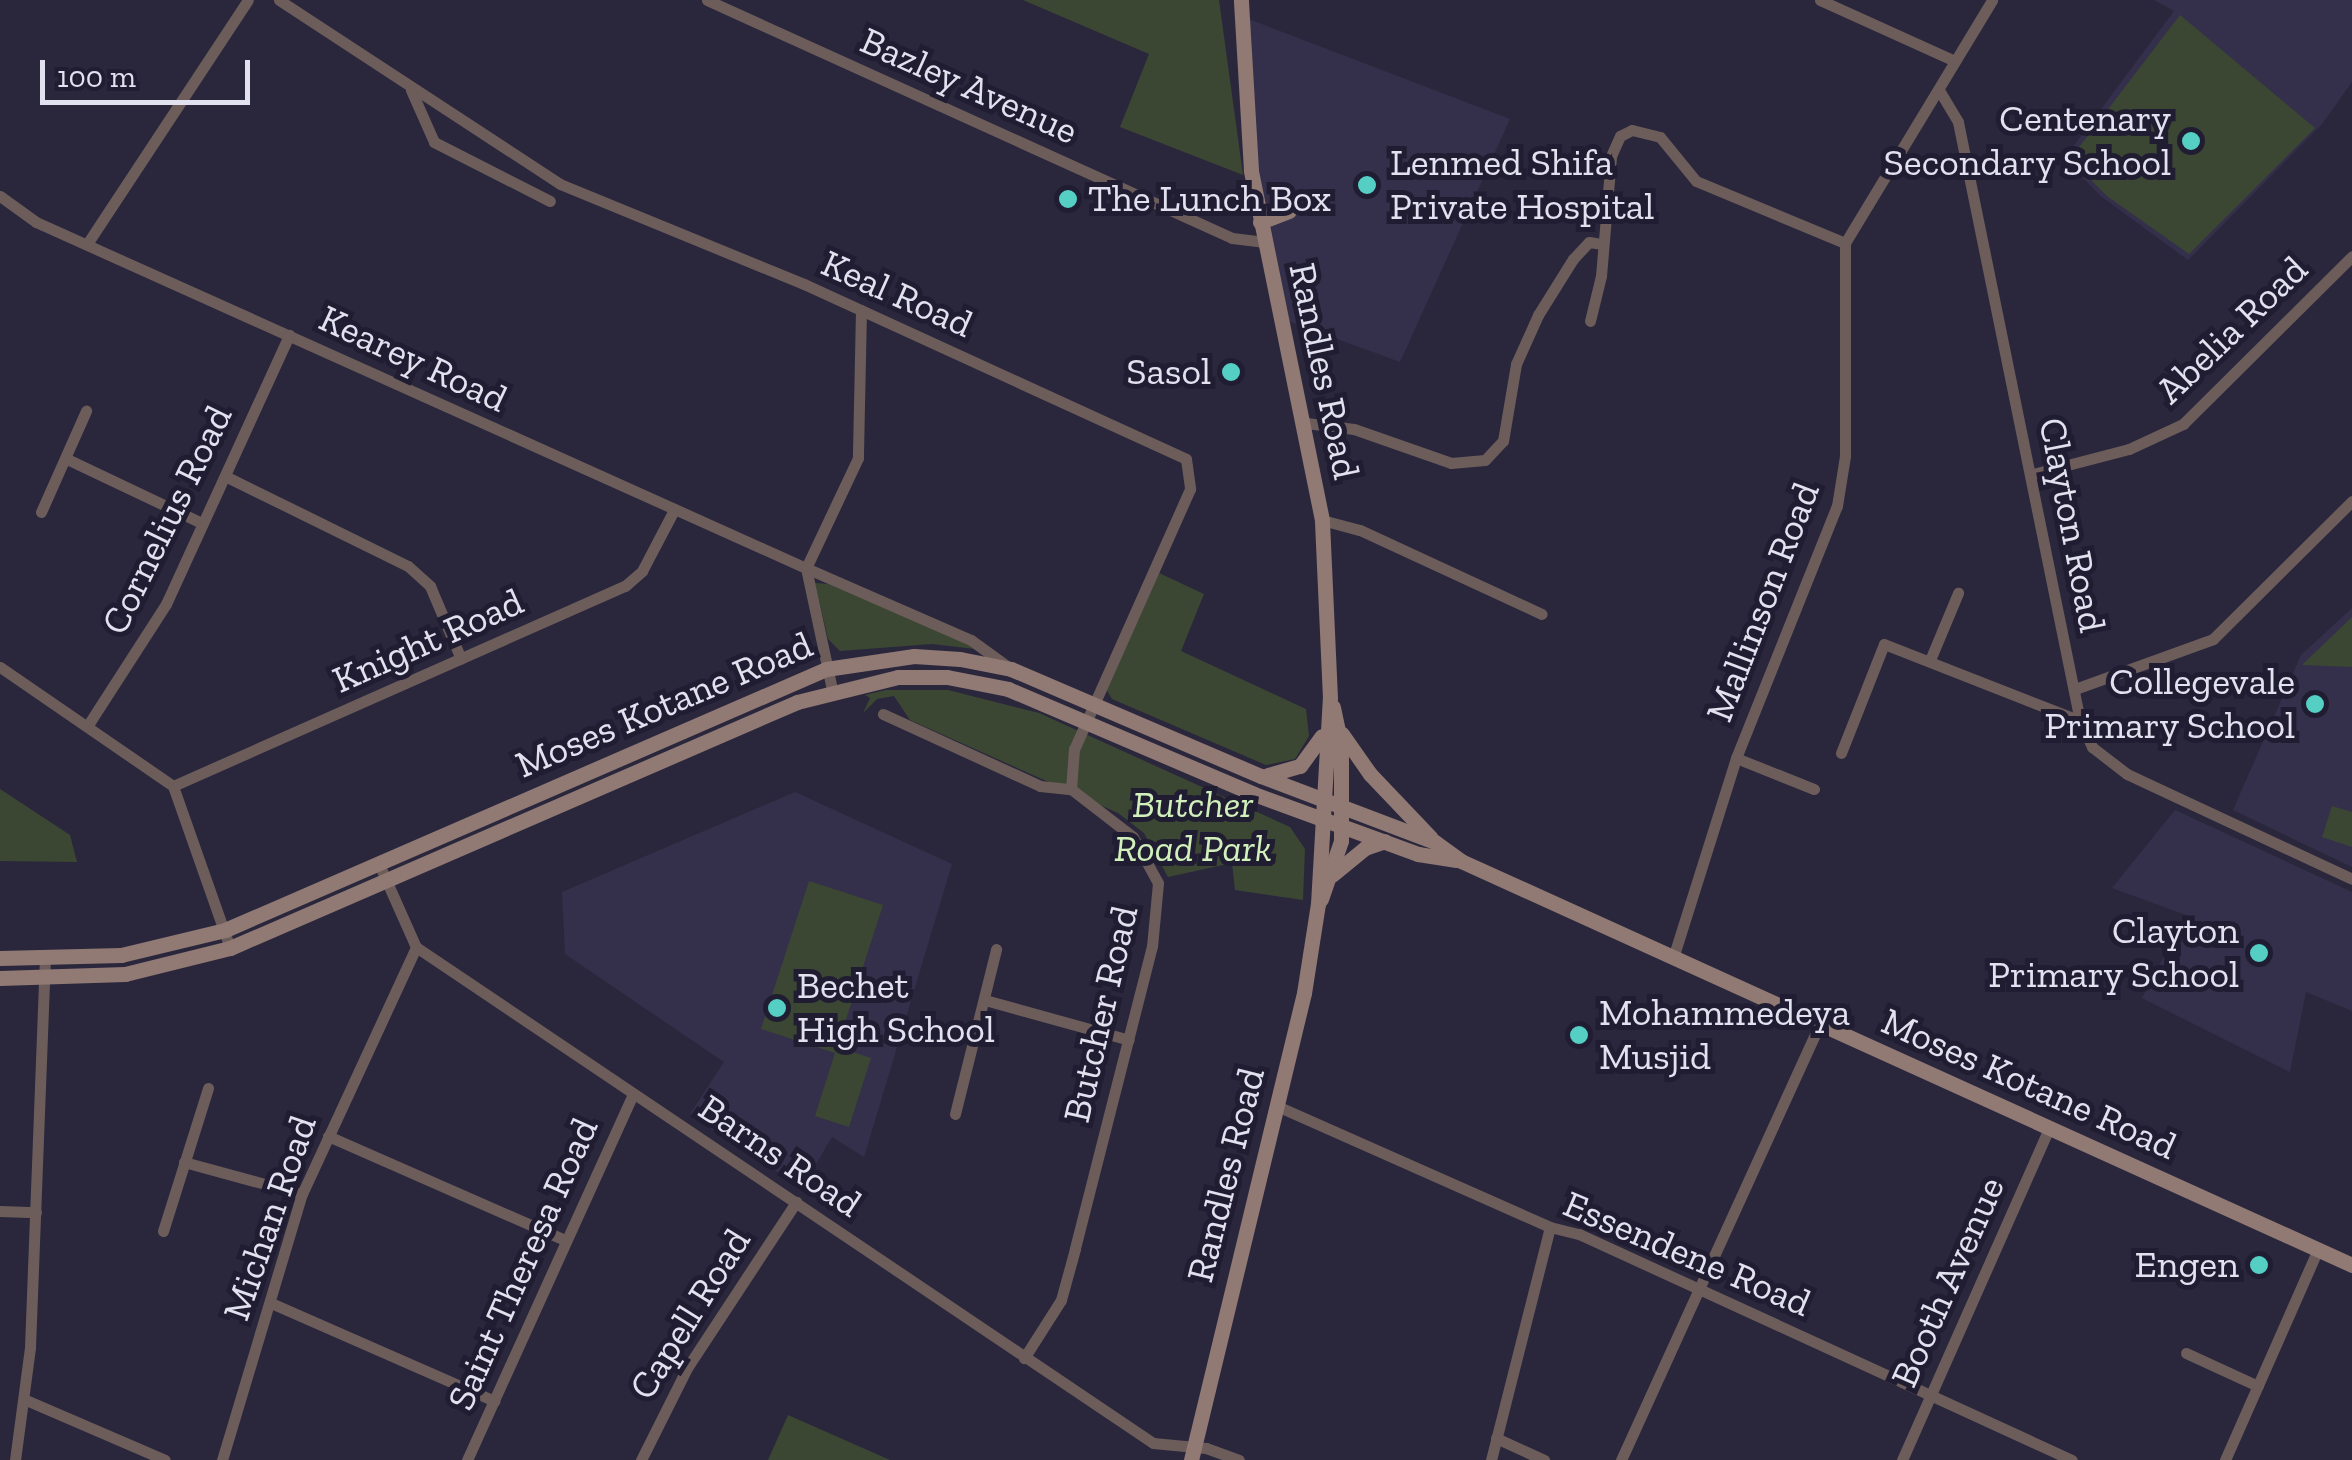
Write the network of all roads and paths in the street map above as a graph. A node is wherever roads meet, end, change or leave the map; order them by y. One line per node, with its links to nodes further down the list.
1 (248, 0): 16 (street)
2 (279, 0): 8 (street, Keal Road)
3 (708, 0): 14 (street, Bazley Avenue)
4 (1241, 0): 13 (street, Randles Road)
5 (1820, 0): 7 (street)
6 (1992, 0): 7 (street)
7 (1955, 61): 9 (street)
8 (411, 90): 11 (street); 19 (street, Keal Road)
9 (1939, 90): 15 (street); 25 (street, Clayton Road)
10 (0, 196): 16 (street, Kearey Road)
11 (550, 201)
12 (1289, 211): 13 (street)
13 (1260, 222): 14 (street, Randles Road)
14 (1263, 242): 23 (street, Randles Road)
15 (1844, 243): 17 (street); 49 (street, Mallinson Road)
16 (86, 244): 21 (street, Kearey Road)
17 (1601, 244): 20 (street); 23 (street)
18 (2352, 256): 25 (street, Abelia Road)
19 (861, 310): 32 (street); 42 (street, Keal Road)
20 (1590, 321)
21 (289, 335): 26 (street, Cornelius Road); 29 (street, Kearey Road)
22 (86, 411): 24 (street)
23 (1306, 423): 30 (street, Randles Road)
24 (67, 459): 28 (street); 31 (street)
25 (2033, 474): 41 (street, Clayton Road)
26 (226, 476): 31 (street, Cornelius Road); 35 (street)
27 (2352, 501): 41 (street)
28 (41, 512)
29 (673, 512): 32 (street, Kearey Road); 35 (street, Knight Road)
30 (1322, 520): 34 (street); 47 (street, Randles Road)
31 (202, 523): 46 (street, Cornelius Road)
32 (806, 568): 38 (street); 39 (street, Kearey Road)
33 (1958, 593): 36 (street)
34 (1542, 614)
35 (461, 659): 51 (street, Knight Road)
36 (1930, 660): 45 (street); 48 (street)
37 (0, 667): 46 (street)
38 (826, 669): 39 (street, Moses Kotane Road); 40 (street); 61 (street, Moses Kotane Road)
39 (1011, 669): 42 (street, Moses Kotane Road)
40 (832, 689): 44 (street, Moses Kotane Road); 64 (street, Moses Kotane Road)
41 (2075, 690): 45 (street, Clayton Road)
42 (1093, 704): 44 (street, Keal Road); 50 (street, Moses Kotane Road)
43 (883, 714): 52 (street, Butcher Road)
44 (1086, 721): 52 (street, Keal Road); 56 (street, Moses Kotane Road)
45 (2080, 721): 63 (street, Clayton Road)
46 (88, 725): 51 (street)
47 (1332, 727): 50 (street); 54 (street, Randles Road); 55 (street, Randles Road); 59 (street)
48 (1840, 752)
49 (1736, 758): 53 (street); 71 (street, Mallinson Road)
50 (1260, 776): 54 (street, Moses Kotane Road)
51 (174, 786): 66 (street)
52 (1071, 789): 77 (street, Butcher Road)
53 (1814, 789)
54 (1322, 798): 55 (street, Moses Kotane Road); 56 (street, Randles Road)
55 (1341, 806): 57 (street, Randles Road); 59 (street, Moses Kotane Road)
56 (1322, 819): 57 (street, Moses Kotane Road); 65 (street, Randles Road)
57 (1341, 826): 58 (street, Moses Kotane Road); 62 (street, Randles Road)
58 (1385, 842): 60 (street, Moses Kotane Road); 62 (street)
59 (1435, 842): 60 (street, Moses Kotane Road)
60 (1461, 861): 71 (street, Moses Kotane Road)
61 (378, 864): 64 (street); 66 (street, Moses Kotane Road)
62 (1332, 875): 65 (street, Randles Road)
63 (2352, 879)
64 (386, 882): 67 (street); 68 (street, Moses Kotane Road)
65 (1318, 904): 80 (street, Randles Road)
66 (225, 930): 68 (street); 72 (street, Moses Kotane Road)
67 (416, 947): 79 (street, Barns Road); 83 (street, Michan Road)
68 (230, 948): 74 (street, Moses Kotane Road)
69 (996, 949): 75 (street)
70 (0, 958): 72 (street, Moses Kotane Road)
71 (1673, 958): 76 (street, Moses Kotane Road)
72 (45, 960): 74 (street)
73 (0, 978): 74 (street, Moses Kotane Road)
74 (45, 979): 88 (street)
75 (985, 1000): 77 (street); 81 (street)
76 (1820, 1024): 82 (street, Moses Kotane Road); 94 (street)
77 (1129, 1040): 97 (street, Butcher Road)
78 (208, 1088): 84 (street)
79 (633, 1094): 86 (street, Barns Road); 91 (street, Saint Theresa Road)
80 (1277, 1106): 89 (street, Essendene Road); 103 (street, Randles Road)
81 (955, 1114)
82 (2050, 1129): 92 (street, Moses Kotane Road); 99 (street, Booth Avenue)
83 (328, 1136): 85 (street, Michan Road); 91 (street)
84 (184, 1162): 85 (street); 90 (street)
85 (302, 1194): 95 (street, Michan Road)
86 (796, 1202): 97 (street, Barns Road); 108 (street, Capell Road)
87 (0, 1211): 88 (street)
88 (36, 1212): 100 (street)
89 (1550, 1227): 94 (street, Essendene Road); 102 (street)
90 (163, 1231)
91 (564, 1240): 101 (street, Saint Theresa Road)
92 (2318, 1249): 93 (street, Moses Kotane Road); 98 (street)
93 (2352, 1266)
94 (1699, 1288): 99 (street, Essendene Road); 112 (street)
95 (272, 1303): 101 (street); 106 (street, Michan Road)
96 (2186, 1353): 98 (street)
97 (1024, 1358): 103 (street, Barns Road)
98 (2258, 1386): 115 (street)
99 (1932, 1394): 113 (street, Booth Avenue); 114 (street, Essendene Road)
100 (26, 1400): 104 (street); 105 (street)
101 (494, 1401): 107 (street, Saint Theresa Road)
102 (1496, 1438): 110 (street); 111 (street)
103 (1191, 1455): 109 (street, Barns Road)
104 (15, 1460)
105 (165, 1460)
106 (222, 1460)
107 (468, 1460)
108 (641, 1460)
109 (1239, 1460)
110 (1491, 1460)
111 (1544, 1460)
112 (1622, 1460)
113 (1902, 1460)
114 (2072, 1460)
115 (2225, 1460)

